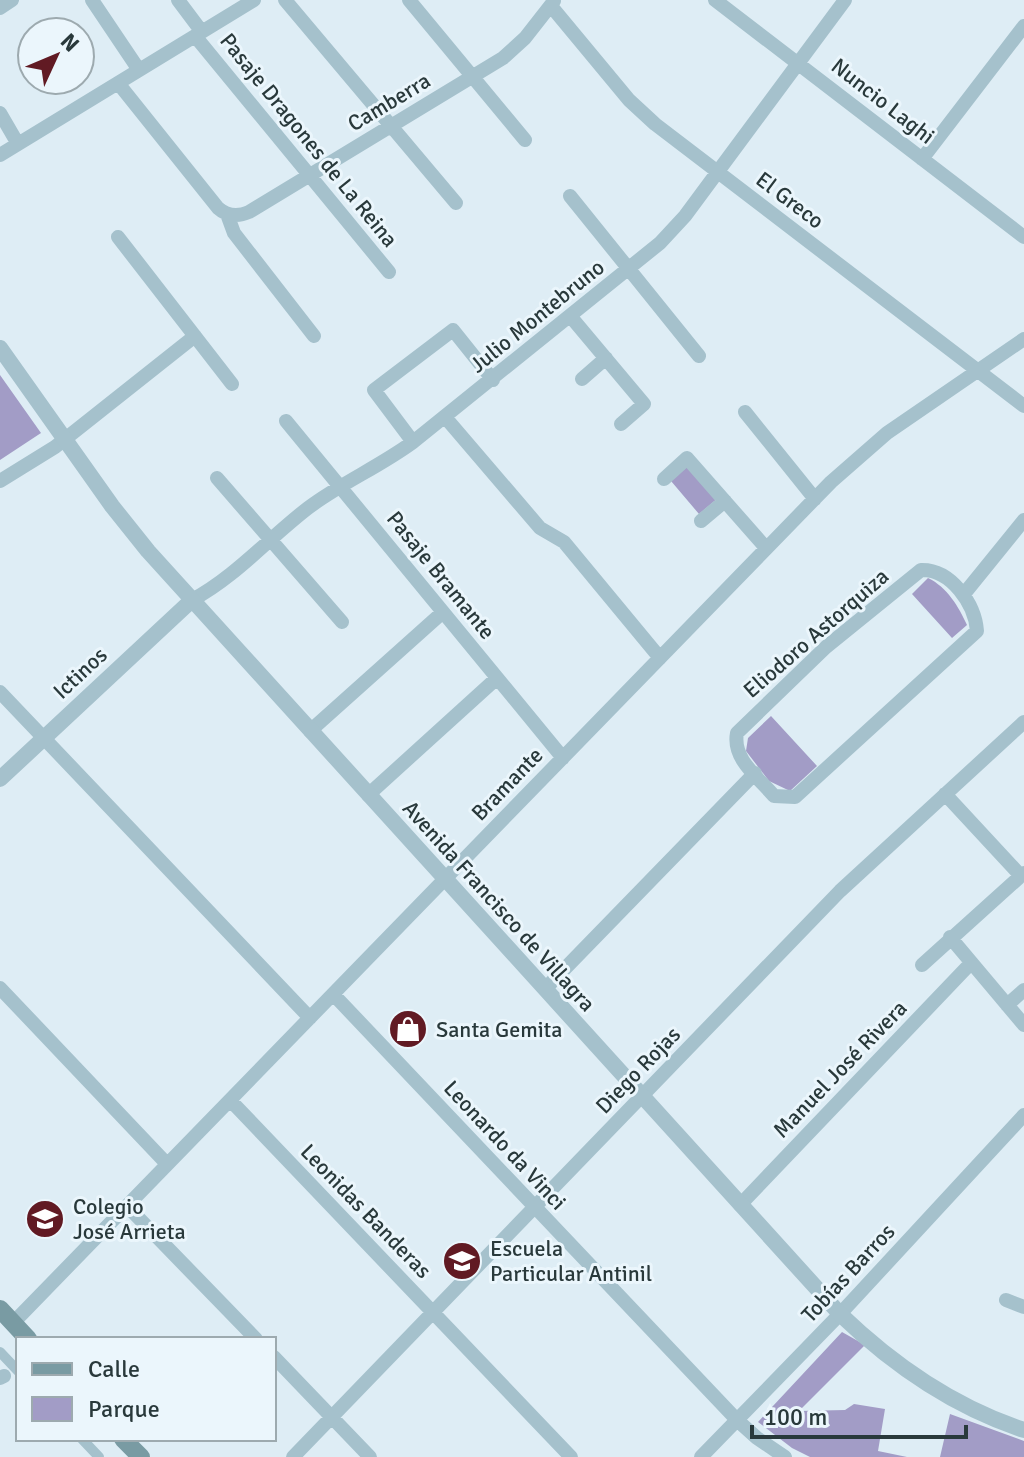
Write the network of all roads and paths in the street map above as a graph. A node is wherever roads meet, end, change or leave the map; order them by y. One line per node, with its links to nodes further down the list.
1 (12, 0): 10 (street)
2 (92, 0): 15 (street)
3 (178, 0): 12 (street, Pasaje Dragones de La Reina)
4 (254, 0): 12 (street)
5 (285, 0): 19 (street)
6 (409, 0): 16 (street)
7 (715, 0): 14 (street, Nuncio Laghi)
8 (845, 0): 14 (street, Julio Montebruno)
9 (553, 3): 16 (street, Camberra); 24 (street, El Greco)
10 (0, 8)
11 (1024, 26): 13 (street)
12 (199, 34): 15 (street); 25 (street, Pasaje Dragones de La Reina)
13 (1019, 43): 23 (street)
14 (798, 64): 23 (street, Nuncio Laghi); 24 (street, Julio Montebruno)
15 (139, 70): 17 (street)
16 (473, 77): 19 (street, Camberra); 20 (street)
17 (118, 83): 21 (street); 28 (street)
18 (0, 113): 21 (street)
19 (392, 126): 25 (street, Camberra); 27 (street)
20 (525, 140)
21 (18, 144): 22 (street)
22 (0, 155)
23 (922, 159): 30 (street, Nuncio Laghi)
24 (718, 172): 31 (street, Julio Montebruno); 40 (street, El Greco)
25 (309, 175): 28 (street, Camberra); 32 (street, Pasaje Dragones de La Reina)
26 (570, 196): 31 (street)
27 (456, 203)
28 (227, 214): 35 (street)
29 (118, 237): 34 (street)
30 (1024, 237)
31 (629, 270): 33 (street, Julio Montebruno); 38 (street)
32 (389, 272)
33 (571, 317): 39 (street); 42 (street, Julio Montebruno)
34 (195, 336): 43 (street); 49 (street)
35 (314, 336)
36 (1024, 339): 40 (street, Bramante)
37 (0, 348): 49 (street, Avenida Francisco de Villagra)
38 (699, 356)
39 (606, 358): 41 (street); 48 (street)
40 (978, 371): 44 (street, El Greco); 55 (street, Bramante)
41 (582, 379)
42 (493, 380): 46 (street, Julio Montebruno); 50 (street)
43 (232, 384)
44 (1024, 406)
45 (745, 412): 55 (street)
46 (445, 417): 50 (street, Julio Montebruno); 65 (street)
47 (286, 421): 54 (street, Pasaje Bramante)
48 (621, 424)
49 (64, 439): 53 (street); 62 (street, Avenida Francisco de Villagra)
50 (413, 442): 54 (street, Julio Montebruno)
51 (217, 478): 59 (street)
52 (664, 479): 56 (street)
53 (0, 481)
54 (341, 487): 59 (street, Julio Montebruno); 63 (street, Pasaje Bramante)
55 (815, 499): 60 (street, Bramante)
56 (725, 501): 58 (street); 60 (street)
57 (1024, 520): 61 (street)
58 (701, 521)
59 (271, 540): 62 (street, Julio Montebruno); 64 (street)
60 (766, 548): 65 (street, Bramante)
61 (964, 594): 72 (street, Eliodoro Astorquiza); 72 (street, Eliodoro Astorquiza)
62 (192, 600): 69 (street, Avenida Francisco de Villagra); 70 (street, Ictinos)
63 (443, 612): 66 (street, Pasaje Bramante); 69 (street)
64 (342, 622)
65 (660, 658): 71 (street, Bramante)
66 (497, 678): 71 (street, Pasaje Bramante); 75 (street)
67 (0, 692): 70 (street)
68 (1024, 722): 74 (street, Diego Rojas)
69 (310, 731): 75 (street, Avenida Francisco de Villagra)
70 (44, 738): 73 (street, Ictinos); 86 (street)
71 (563, 758): 77 (street, Bramante)
72 (755, 773): 82 (street)
73 (0, 779)
74 (945, 794): 76 (street); 88 (street, Diego Rojas)
75 (368, 795): 77 (street, Avenida Francisco de Villagra)
76 (1022, 874): 78 (street)
77 (445, 879): 82 (street, Avenida Francisco de Villagra); 84 (street, Bramante)
78 (950, 937): 79 (street); 80 (street)
79 (971, 963): 85 (street); 92 (street, Manuel José Rivera)
80 (922, 965)
81 (0, 988): 91 (street)
82 (545, 989): 88 (street, Avenida Francisco de Villagra)
83 (1024, 990): 85 (street)
84 (333, 994): 86 (street, Bramante); 94 (street, Leonardo da Vinci)
85 (1007, 1005): 87 (street)
86 (310, 1018): 89 (street, Bramante)
87 (1024, 1025)
88 (643, 1097): 92 (street, Avenida Francisco de Villagra); 94 (street, Diego Rojas)
89 (230, 1100): 91 (street, Bramante); 97 (street, Leonidas Banderas)
90 (1024, 1115): 98 (street, Tobías Barros)
91 (167, 1164): 93 (street, Bramante)
92 (740, 1205): 98 (street, Avenida Francisco de Villagra)
93 (127, 1206): 99 (street, Bramante); 101 (street)
94 (535, 1208): 97 (street, Diego Rojas); 106 (street, Leonardo da Vinci)
95 (1006, 1300): 96 (street)
96 (1024, 1307)
97 (433, 1313): 105 (street, Diego Rojas); 114 (street, Leonidas Banderas)
98 (840, 1314): 106 (street, Tobías Barros); 107 (street, Avenida Francisco de Villagra)
99 (6, 1316): 100 (main road)
100 (26, 1337)
101 (254, 1337)
102 (0, 1352): 104 (street)
103 (276, 1359): 105 (street)
104 (9, 1374)
105 (332, 1417): 112 (street, Diego Rojas); 113 (street)
106 (737, 1420): 115 (street, Tobías Barros); 116 (street, Leonardo da Vinci)
107 (1024, 1430)
108 (84, 1441): 110 (street)
109 (125, 1441): 111 (main road)
110 (99, 1457)
111 (141, 1457)
112 (293, 1457)
113 (370, 1457)
114 (571, 1457)
115 (701, 1457)
116 (785, 1457)

